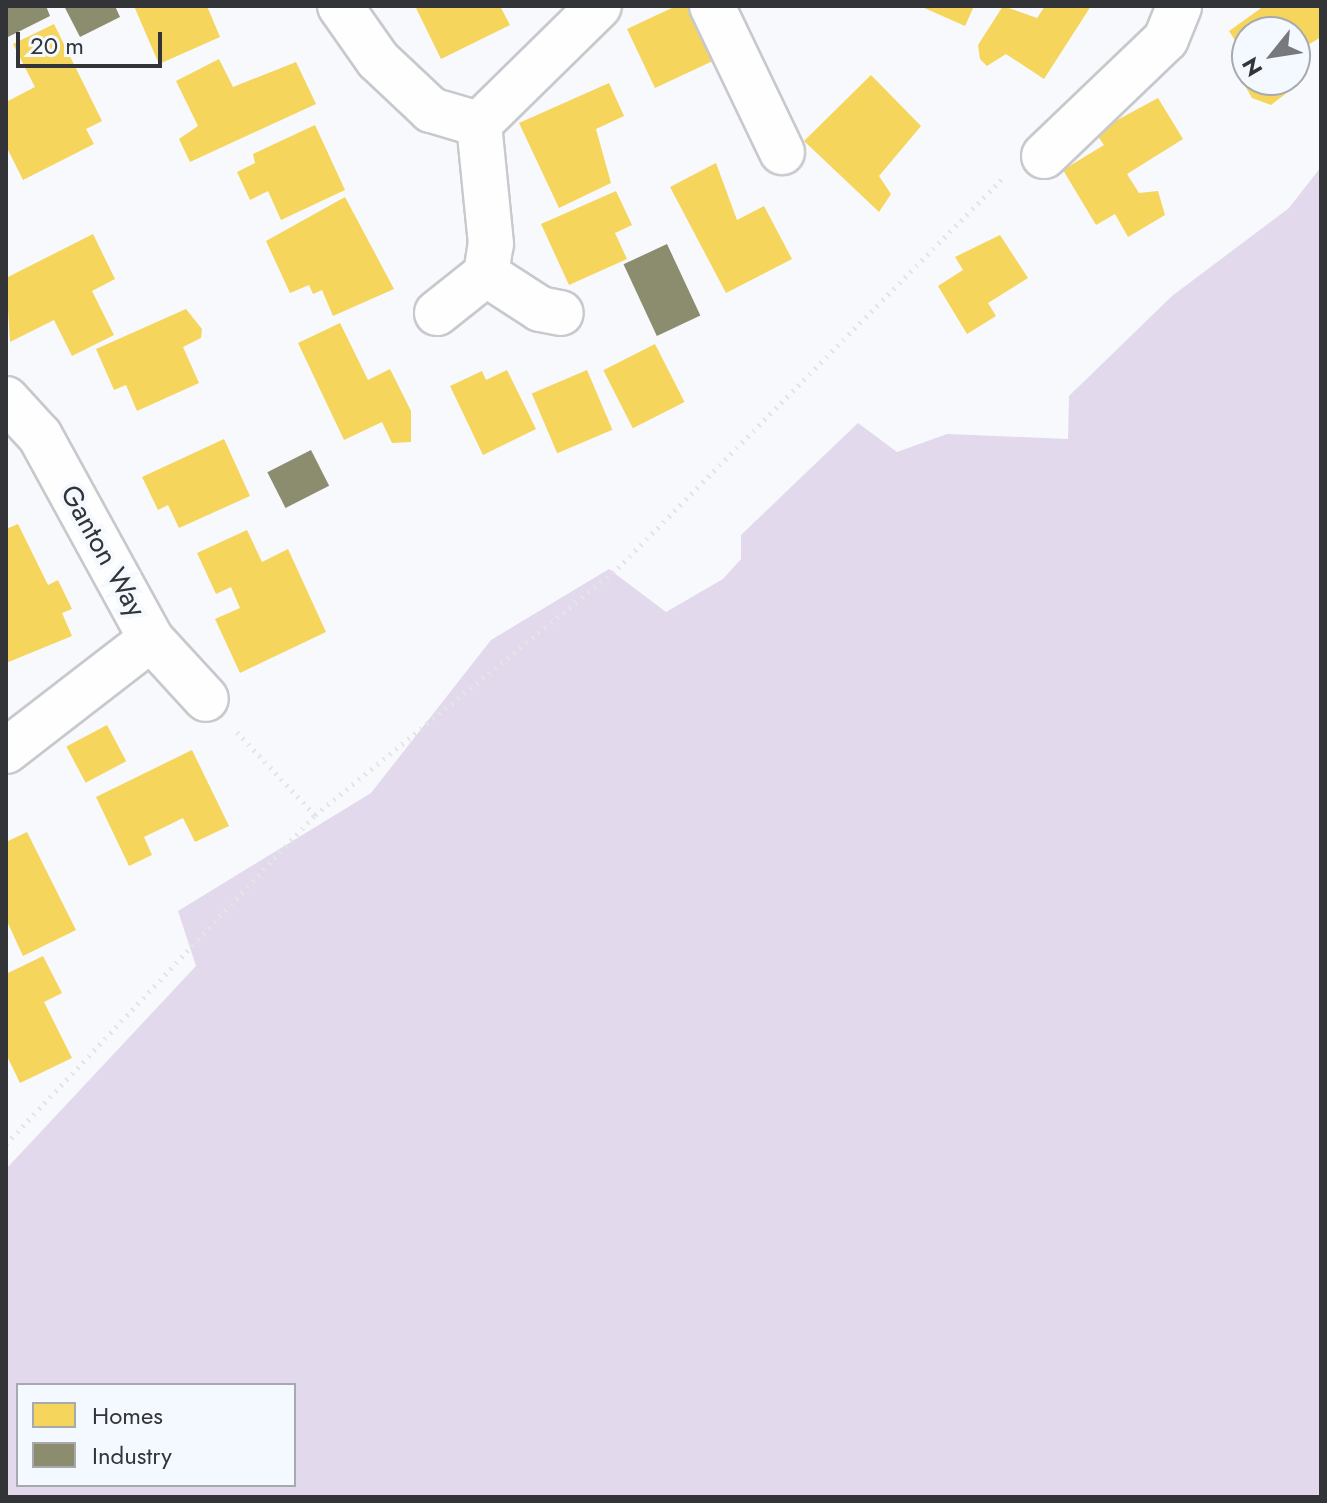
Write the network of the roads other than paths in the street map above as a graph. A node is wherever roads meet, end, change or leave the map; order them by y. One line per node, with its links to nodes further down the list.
1 (340, 6): 5 (street)
2 (599, 6): 5 (street)
3 (712, 6): 6 (street)
4 (1179, 6): 7 (street)
5 (479, 124): 8 (street)
6 (782, 152)
7 (1044, 156)
8 (486, 274): 9 (street); 10 (street)
9 (437, 313)
10 (561, 313)
11 (6, 399): 12 (street, Ganton Way)
12 (151, 639): 13 (street, Ganton Way); 14 (street)
13 (206, 699)
14 (6, 751)

